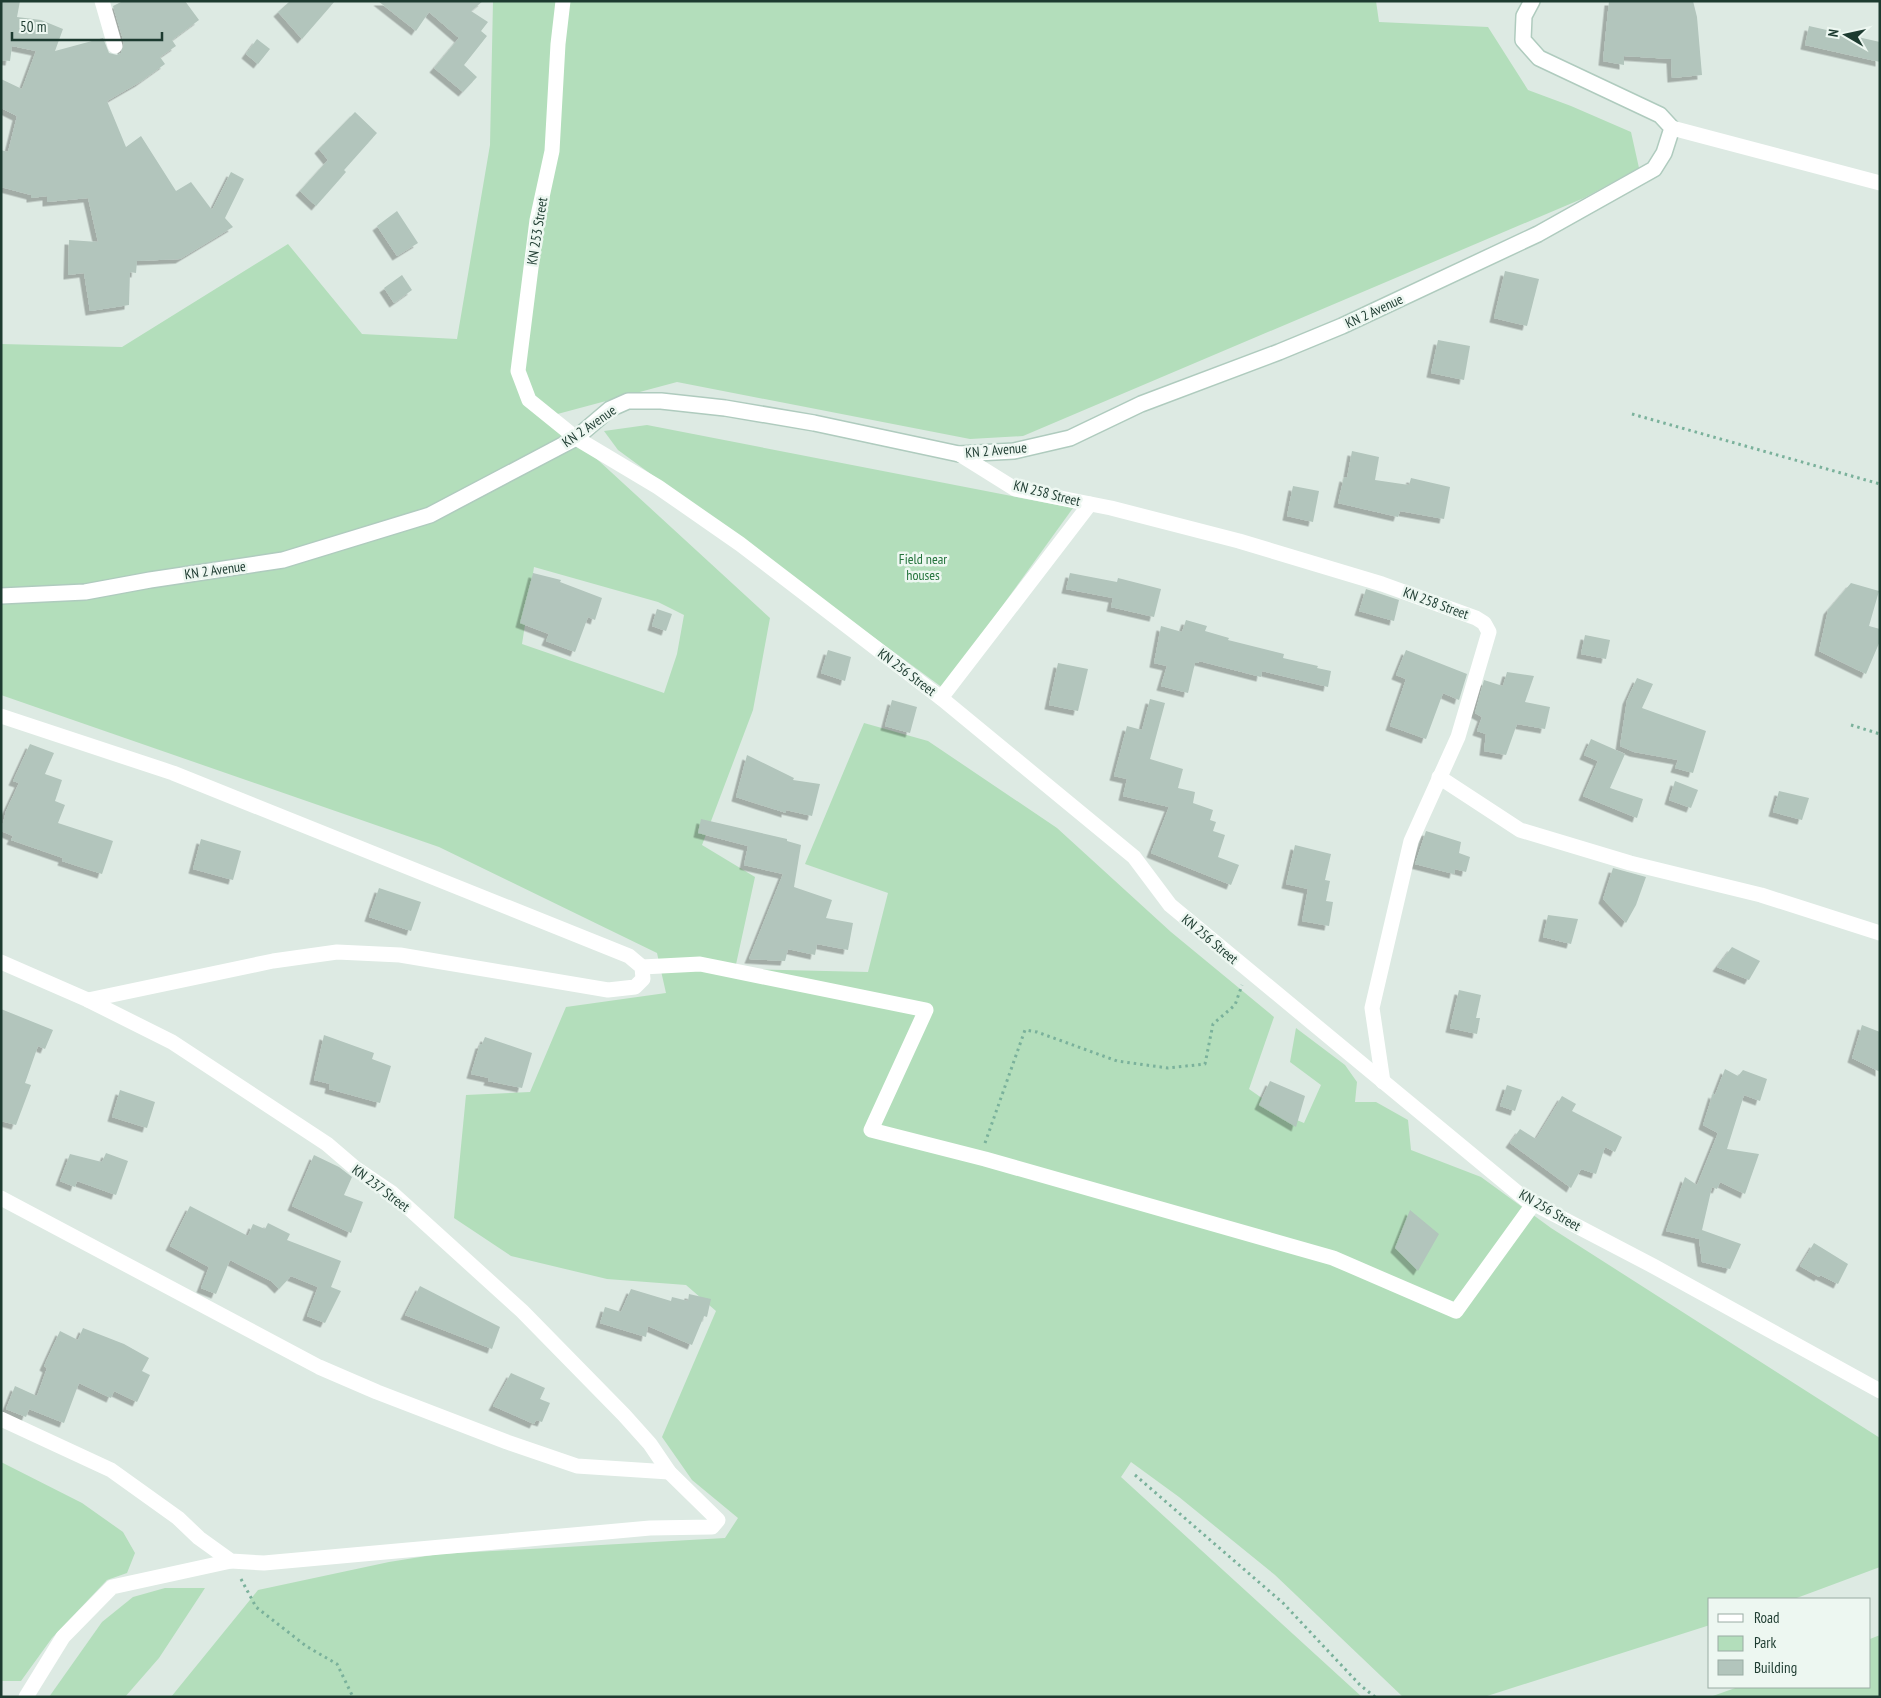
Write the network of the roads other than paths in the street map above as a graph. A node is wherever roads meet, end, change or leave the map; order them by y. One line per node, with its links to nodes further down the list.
1 (102, 1): 4 (street)
2 (563, 1): 7 (street, KN 253 Street)
3 (1532, 1): 5 (street)
4 (115, 46)
5 (1672, 128): 6 (street); 8 (street, KN 2 Avenue)
6 (1880, 183)
7 (576, 438): 8 (street, KN 2 Avenue); 10 (street, KN 2 Avenue); 11 (street, KN 256 Street)
8 (959, 454): 9 (street, KN 258 Street)
9 (1090, 504): 11 (street); 13 (street, KN 258 Street)
10 (1, 596)
11 (941, 698): 18 (street, KN 256 Street)
12 (1, 716): 16 (street)
13 (1439, 777): 14 (street); 18 (street, KN 258 Street)
14 (1880, 933)
15 (1, 962): 17 (street, KN 237 Street)
16 (642, 967): 17 (street); 20 (street)
17 (88, 1000): 23 (street, KN 237 Street)
18 (1383, 1082): 20 (street, KN 256 Street)
19 (1, 1198): 23 (street)
20 (1534, 1203): 21 (street, KN 256 Street)
21 (1880, 1391)
22 (1, 1419): 24 (street)
23 (669, 1472): 24 (street, KN 237 Street)
24 (231, 1561): 25 (street)
25 (26, 1697)

